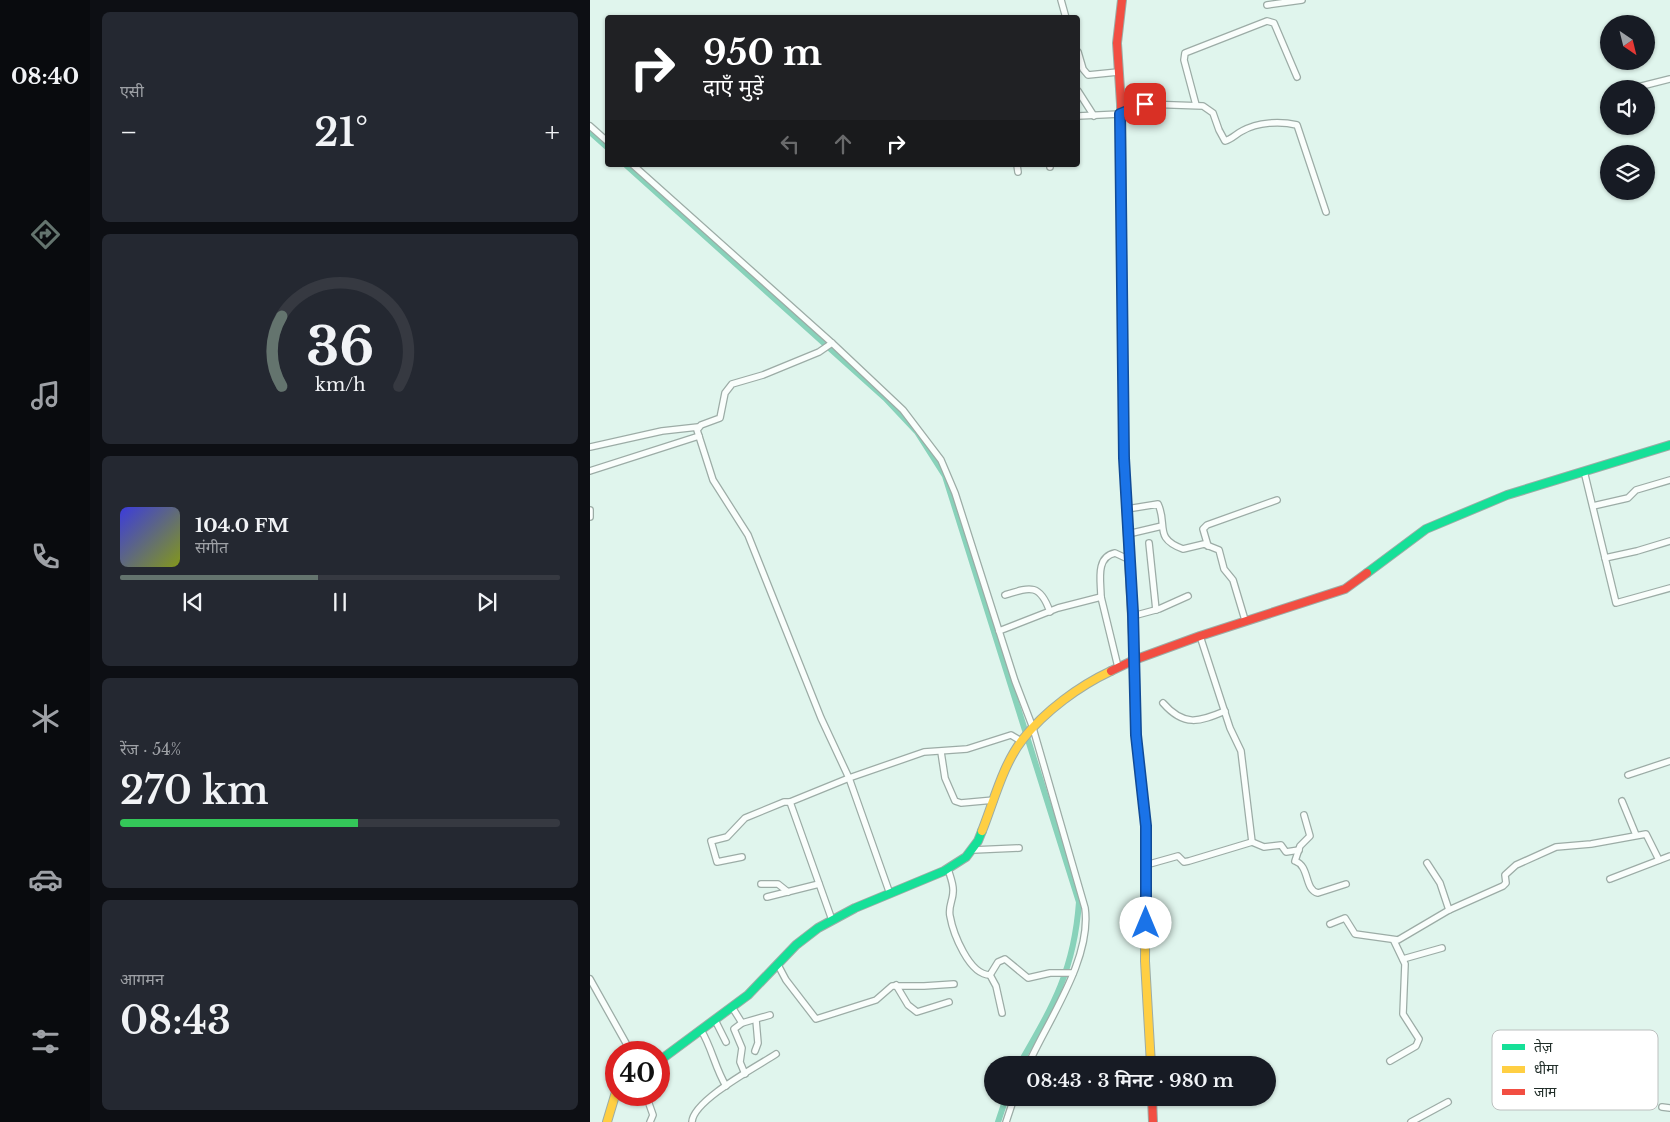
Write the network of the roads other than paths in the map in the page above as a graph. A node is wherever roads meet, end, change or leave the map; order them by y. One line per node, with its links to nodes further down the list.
1 (1061, 0): 5 (street)
2 (1122, 0): 7 (street)
3 (1302, 0): 4 (street)
4 (1266, 5)
5 (1065, 15)
6 (1080, 59): 7 (street)
7 (1118, 72): 13 (street)
8 (1297, 77): 12 (street)
9 (1670, 79): 10 (street)
10 (1655, 83)
11 (1080, 94): 15 (street)
12 (1196, 106): 13 (street); 21 (street)
13 (1120, 114): 15 (street); 32 (street)
14 (1080, 116): 15 (street)
15 (1094, 116)
16 (590, 126): 17 (street)
17 (605, 139)
18 (635, 167): 22 (street)
19 (1017, 167): 20 (street)
20 (1018, 172)
21 (1326, 212)
22 (831, 343): 23 (street); 50 (street)
23 (698, 427): 24 (street); 26 (street)
24 (698, 436): 27 (street); 61 (street)
25 (1670, 445): 28 (street)
26 (590, 447)
27 (590, 471)
28 (1584, 471): 31 (street); 49 (street)
29 (1670, 480): 31 (street)
30 (1277, 500): 39 (street)
31 (1592, 506): 40 (street)
32 (1127, 509): 35 (street); 36 (street)
33 (590, 510): 34 (street)
34 (590, 517)
35 (1162, 526): 36 (street); 39 (street)
36 (1128, 534): 41 (street)
37 (1670, 540): 40 (street)
38 (1149, 543): 46 (street)
39 (1208, 546): 49 (street)
40 (1605, 558): 42 (street)
41 (1130, 560): 45 (street); 48 (street)
42 (1670, 588)
43 (1005, 595): 47 (street)
44 (1188, 596): 46 (street)
45 (1101, 597): 47 (street); 53 (street)
46 (1156, 610): 48 (street)
47 (1050, 612): 50 (street)
48 (1133, 616): 52 (street)
49 (1244, 620): 51 (street)
50 (999, 631): 56 (street)
51 (1200, 636): 52 (street); 55 (street)
52 (1134, 660): 53 (street); 75 (street)
53 (1118, 667): 56 (street)
54 (1163, 703): 55 (street)
55 (1225, 711): 67 (street)
56 (1031, 730): 57 (street); 91 (street)
57 (1022, 740): 58 (street); 62 (street)
58 (942, 752): 61 (street); 62 (street)
59 (1670, 761): 60 (street)
60 (1628, 775)
61 (849, 778): 64 (street); 82 (street)
62 (994, 800): 69 (street)
63 (1622, 801): 66 (street)
64 (790, 802): 72 (street); 79 (street)
65 (1304, 815): 70 (street)
66 (1636, 835): 73 (street); 84 (street)
67 (1252, 842): 70 (street); 75 (street)
68 (1019, 848): 69 (street)
69 (973, 850): 76 (street)
70 (1299, 850): 80 (street)
71 (1670, 856): 73 (street)
72 (742, 857)
73 (1659, 860): 77 (street)
74 (1427, 863): 84 (street)
75 (1146, 865): 110 (street)
76 (948, 869): 82 (street); 92 (street)
77 (1610, 879)
78 (761, 884): 81 (street)
79 (819, 884): 81 (street); 85 (street)
80 (1346, 884)
81 (788, 892): 83 (street)
82 (890, 894): 85 (street)
83 (766, 897)
84 (1449, 910): 87 (street)
85 (832, 920): 90 (street)
86 (1330, 924): 87 (street)
87 (1394, 941): 89 (street)
88 (1442, 948): 89 (street)
89 (1403, 959): 111 (street)
90 (778, 965): 95 (street); 97 (street)
91 (1072, 973): 92 (street); 109 (street)
92 (990, 974): 98 (street)
93 (590, 979): 104 (street)
94 (954, 984): 95 (street)
95 (896, 985): 96 (street)
96 (949, 1002)
97 (732, 1007): 100 (street); 102 (street)
98 (1002, 1013)
99 (770, 1016): 101 (street)
100 (716, 1020): 103 (street); 105 (street)
101 (756, 1020): 102 (street); 106 (street)
102 (742, 1023): 112 (street)
103 (701, 1030): 107 (street); 113 (street)
104 (625, 1041)
105 (726, 1042)
106 (755, 1051)
107 (670, 1053)
108 (776, 1054): 112 (street)
109 (1032, 1056)
110 (1150, 1056)
111 (1390, 1061)
112 (745, 1074): 113 (street)
113 (726, 1086): 123 (street)
114 (1448, 1102): 126 (street)
115 (612, 1106): 121 (street)
116 (650, 1106): 122 (street)
117 (1011, 1106): 124 (street)
118 (1152, 1106): 125 (street)
119 (1662, 1107): 120 (street)
120 (1670, 1108)
121 (608, 1121)
122 (650, 1122)
123 (692, 1122)
124 (1006, 1122)
125 (1153, 1122)
126 (1411, 1122)

